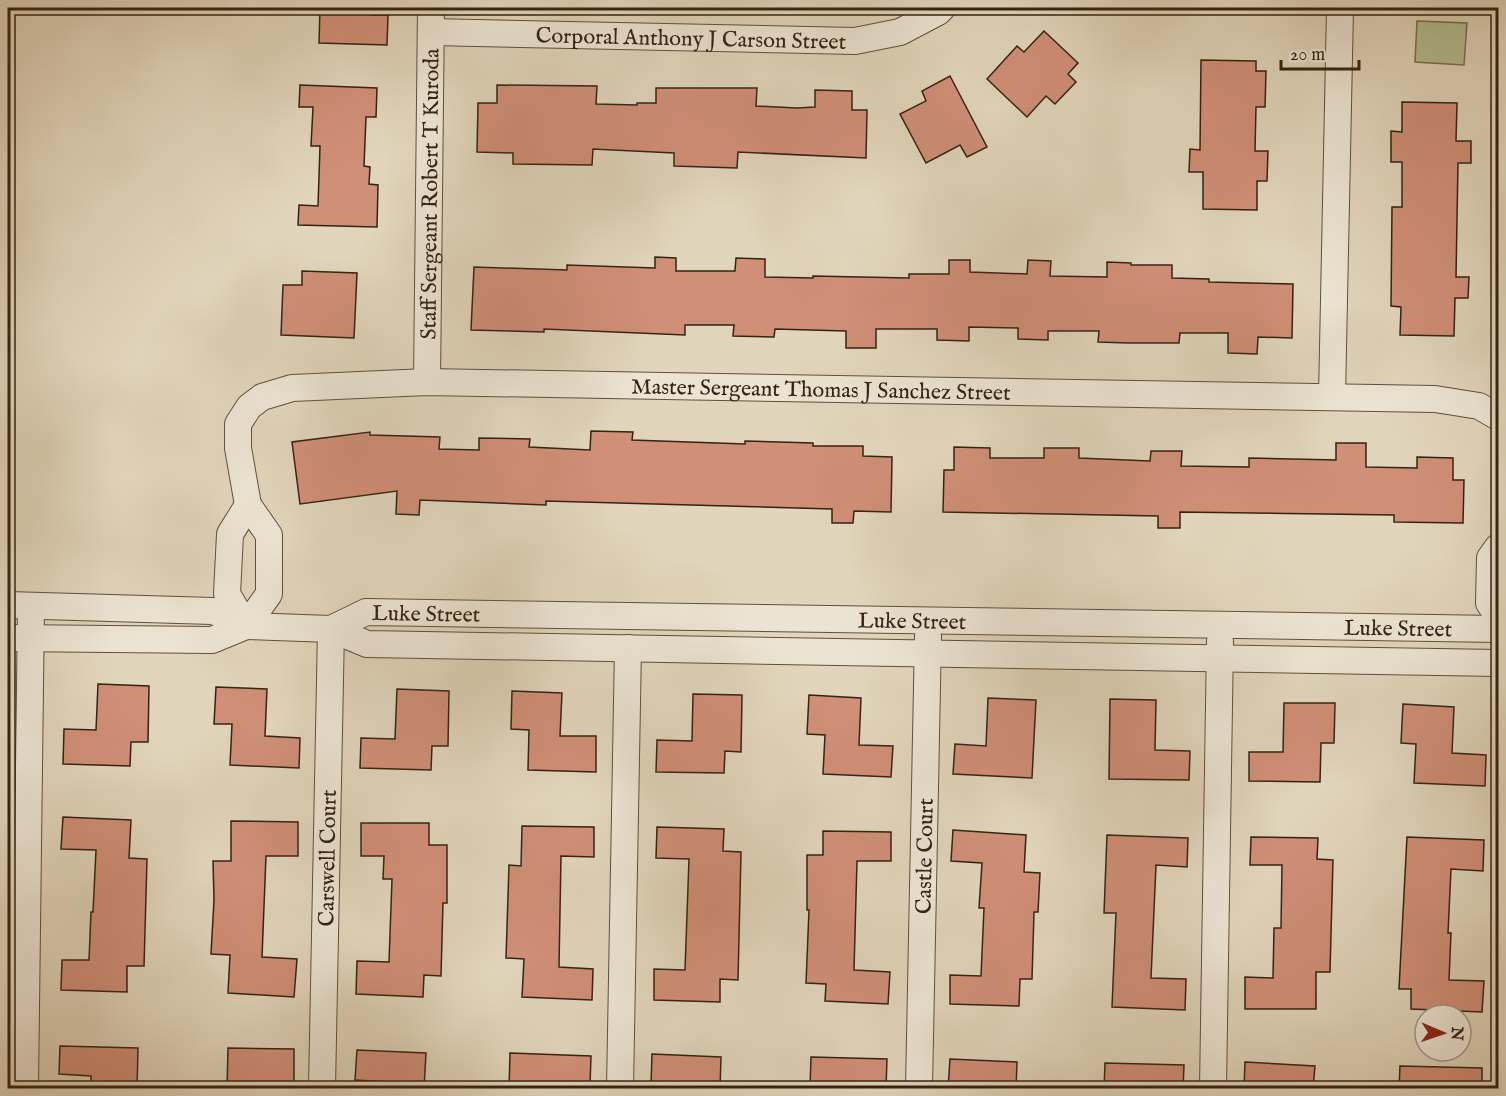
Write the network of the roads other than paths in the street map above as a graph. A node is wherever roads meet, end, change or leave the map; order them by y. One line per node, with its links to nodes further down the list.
1 (942, 8): 3 (street, Corporal Anthony J Carson Street)
2 (1340, 8): 5 (street)
3 (431, 20): 4 (street, Staff Sergeant Robert T Kuroda)
4 (427, 382): 5 (street, Master Sergeant Thomas J Sanchez Street); 7 (street, Master Sergeant Thomas J Sanchez Street)
5 (1332, 397): 6 (street, Master Sergeant Thomas J Sanchez Street)
6 (1498, 417)
7 (248, 505): 12 (street); 12 (street, Master Sergeant Thomas J Sanchez Street)
8 (1498, 547): 10 (street)
9 (19, 605): 12 (street, Luke Street); 16 (street)
10 (1498, 617)
11 (928, 621): 13 (street, Luke Street); 14 (street, Luke Street); 18 (street, Castle Court)
12 (246, 626): 14 (street, Luke Street); 16 (street, Luke Street)
13 (1220, 626): 15 (street, Luke Street); 19 (street)
14 (331, 629): 17 (street, Luke Street); 22 (street, Carswell Court)
15 (1498, 629)
16 (20, 638): 21 (street)
17 (628, 648): 18 (street, Luke Street); 23 (street)
18 (927, 653): 19 (street, Luke Street); 24 (street, Castle Court)
19 (1220, 658): 20 (street, Luke Street); 25 (street)
20 (1498, 663)
21 (25, 1089)
22 (322, 1089)
23 (620, 1089)
24 (919, 1089)
25 (1213, 1089)

